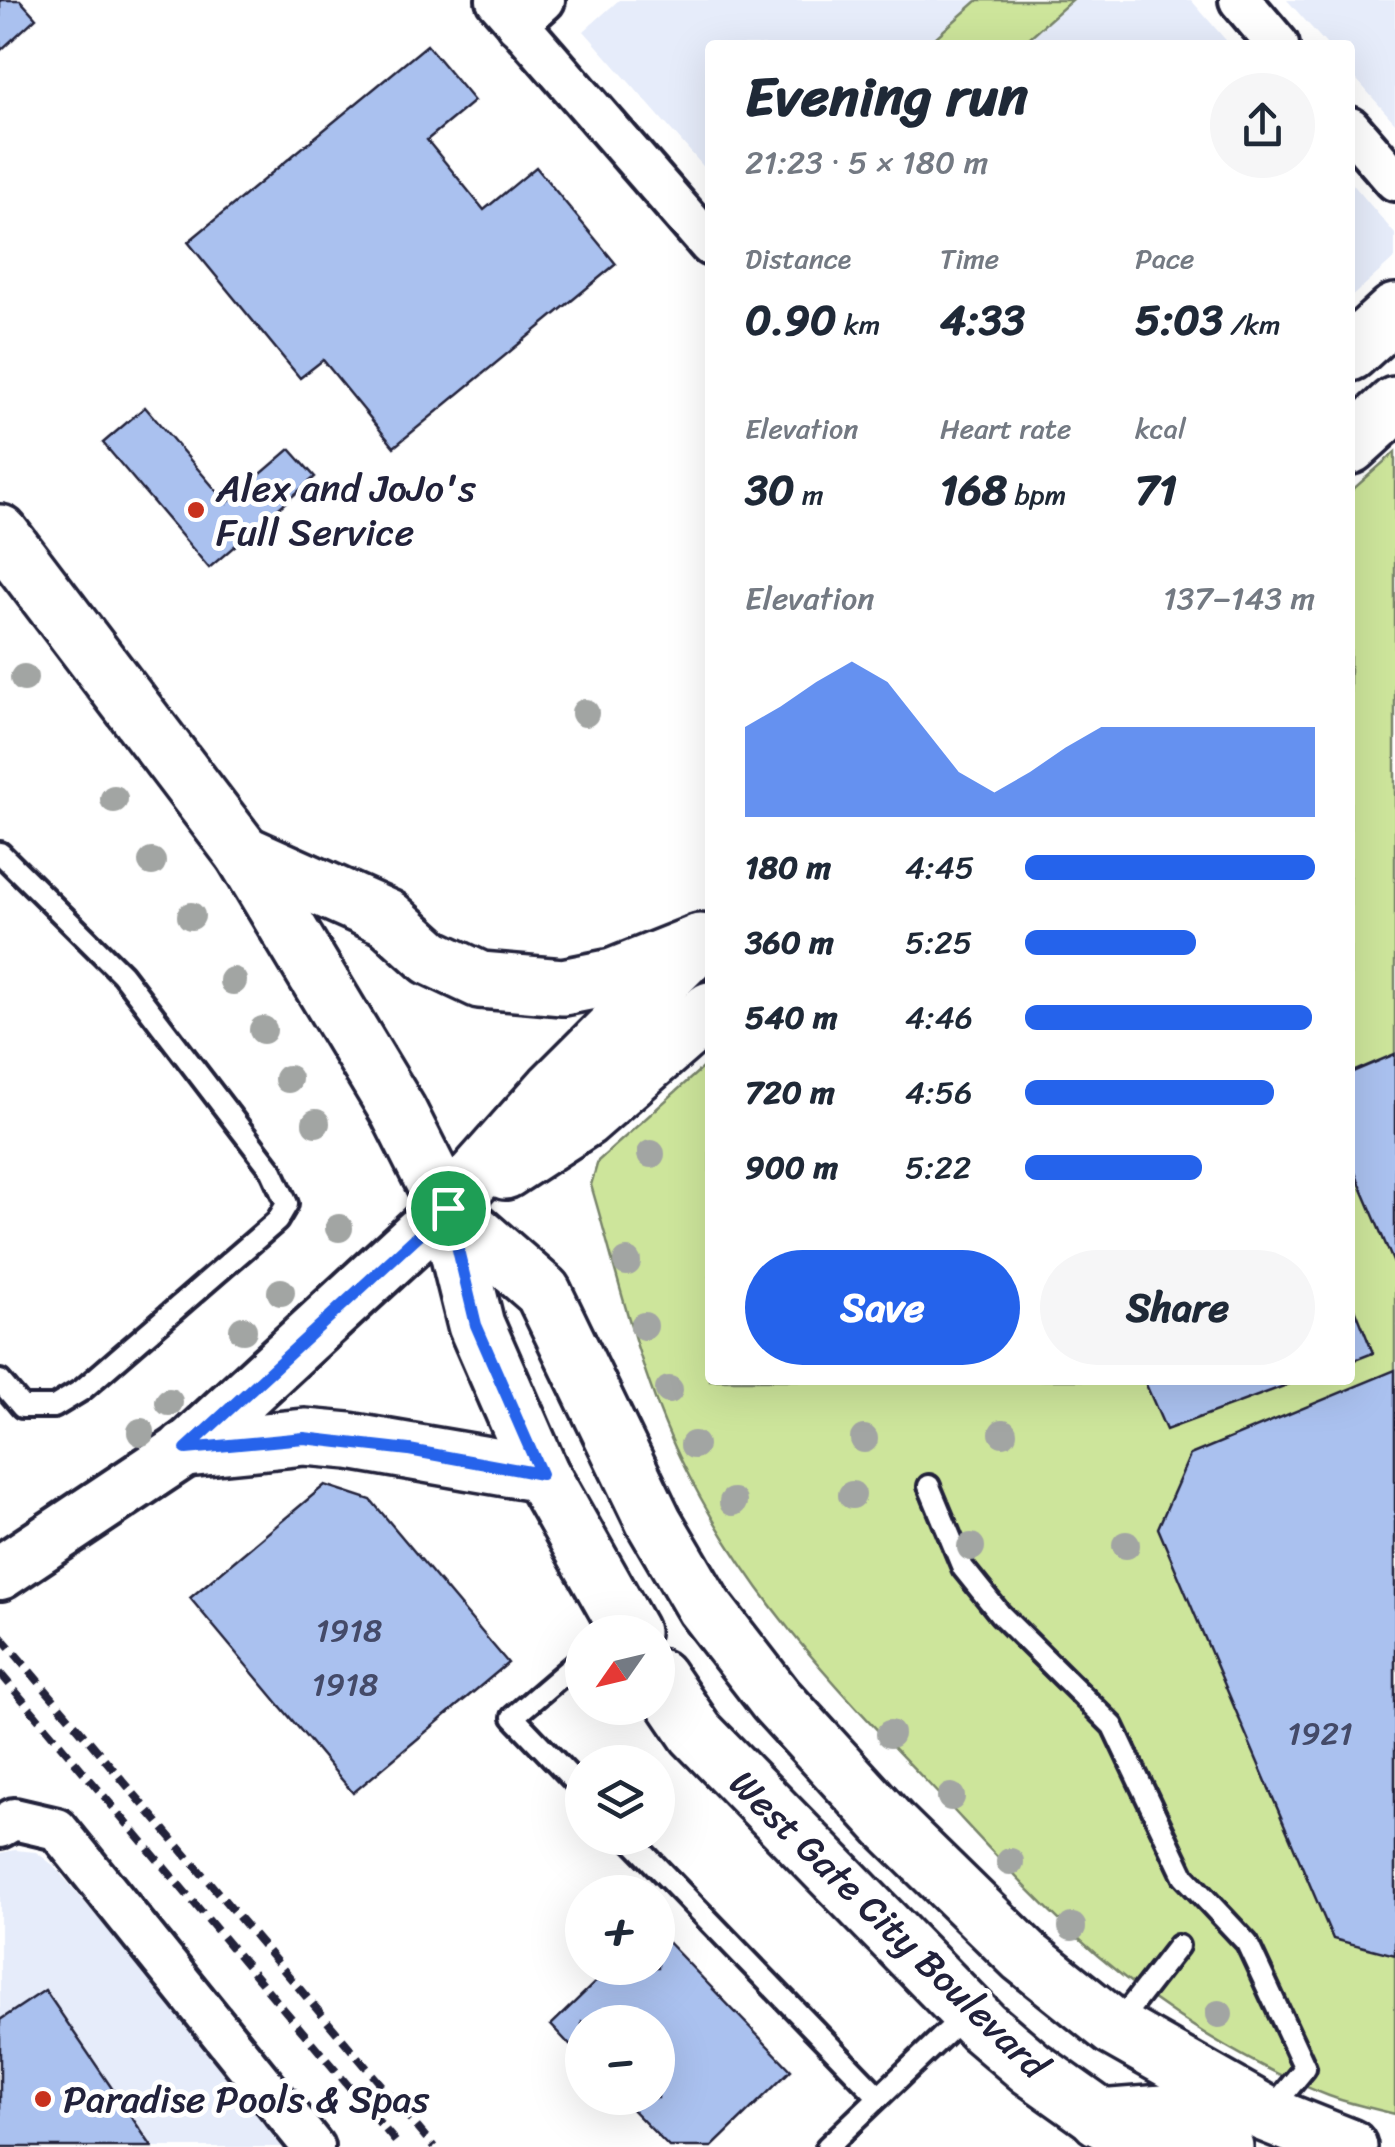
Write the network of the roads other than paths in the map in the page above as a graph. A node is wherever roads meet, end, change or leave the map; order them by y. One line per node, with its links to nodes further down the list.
1 (1240, 0): 3 (street)
2 (519, 8): 6 (street)
3 (1274, 40)
4 (1355, 134): 5 (street)
5 (1395, 180)
6 (705, 239)
7 (1395, 312): 8 (main road)
8 (1355, 348)
9 (1395, 405): 10 (main road)
10 (1355, 441)
11 (0, 533): 12 (main road, West Gate City Boulevard)
12 (243, 853): 14 (main road); 16 (main road, West Gate City Boulevard)
13 (0, 854): 17 (lane)
14 (704, 937): 16 (main road)
15 (705, 1014): 16 (main road)
16 (448, 1208): 18 (street); 19 (main road, West Gate City Boulevard); 30 (main road, West Gate City Boulevard)
17 (0, 1381)
18 (186, 1449): 19 (main road); 21 (street)
19 (541, 1474): 22 (main road, West Gate City Boulevard)
20 (928, 1486): 33 (lane)
21 (0, 1573)
22 (615, 1615)
23 (565, 1673): 25 (lane)
24 (675, 1702): 29 (main road, West Gate City Boulevard)
25 (565, 1771)
26 (7, 1823): 34 (street)
27 (645, 1855): 31 (lane)
28 (1178, 1946): 30 (lane)
29 (968, 2012): 31 (lane); 32 (main road, West Gate City Boulevard)
30 (1114, 2028): 33 (main road, West Gate City Boulevard)
31 (878, 2097): 35 (lane)
32 (1121, 2132): 33 (main road)
33 (1246, 2136): 36 (main road, West Gate City Boulevard)
34 (313, 2147)
35 (827, 2147)
36 (1349, 2147)

